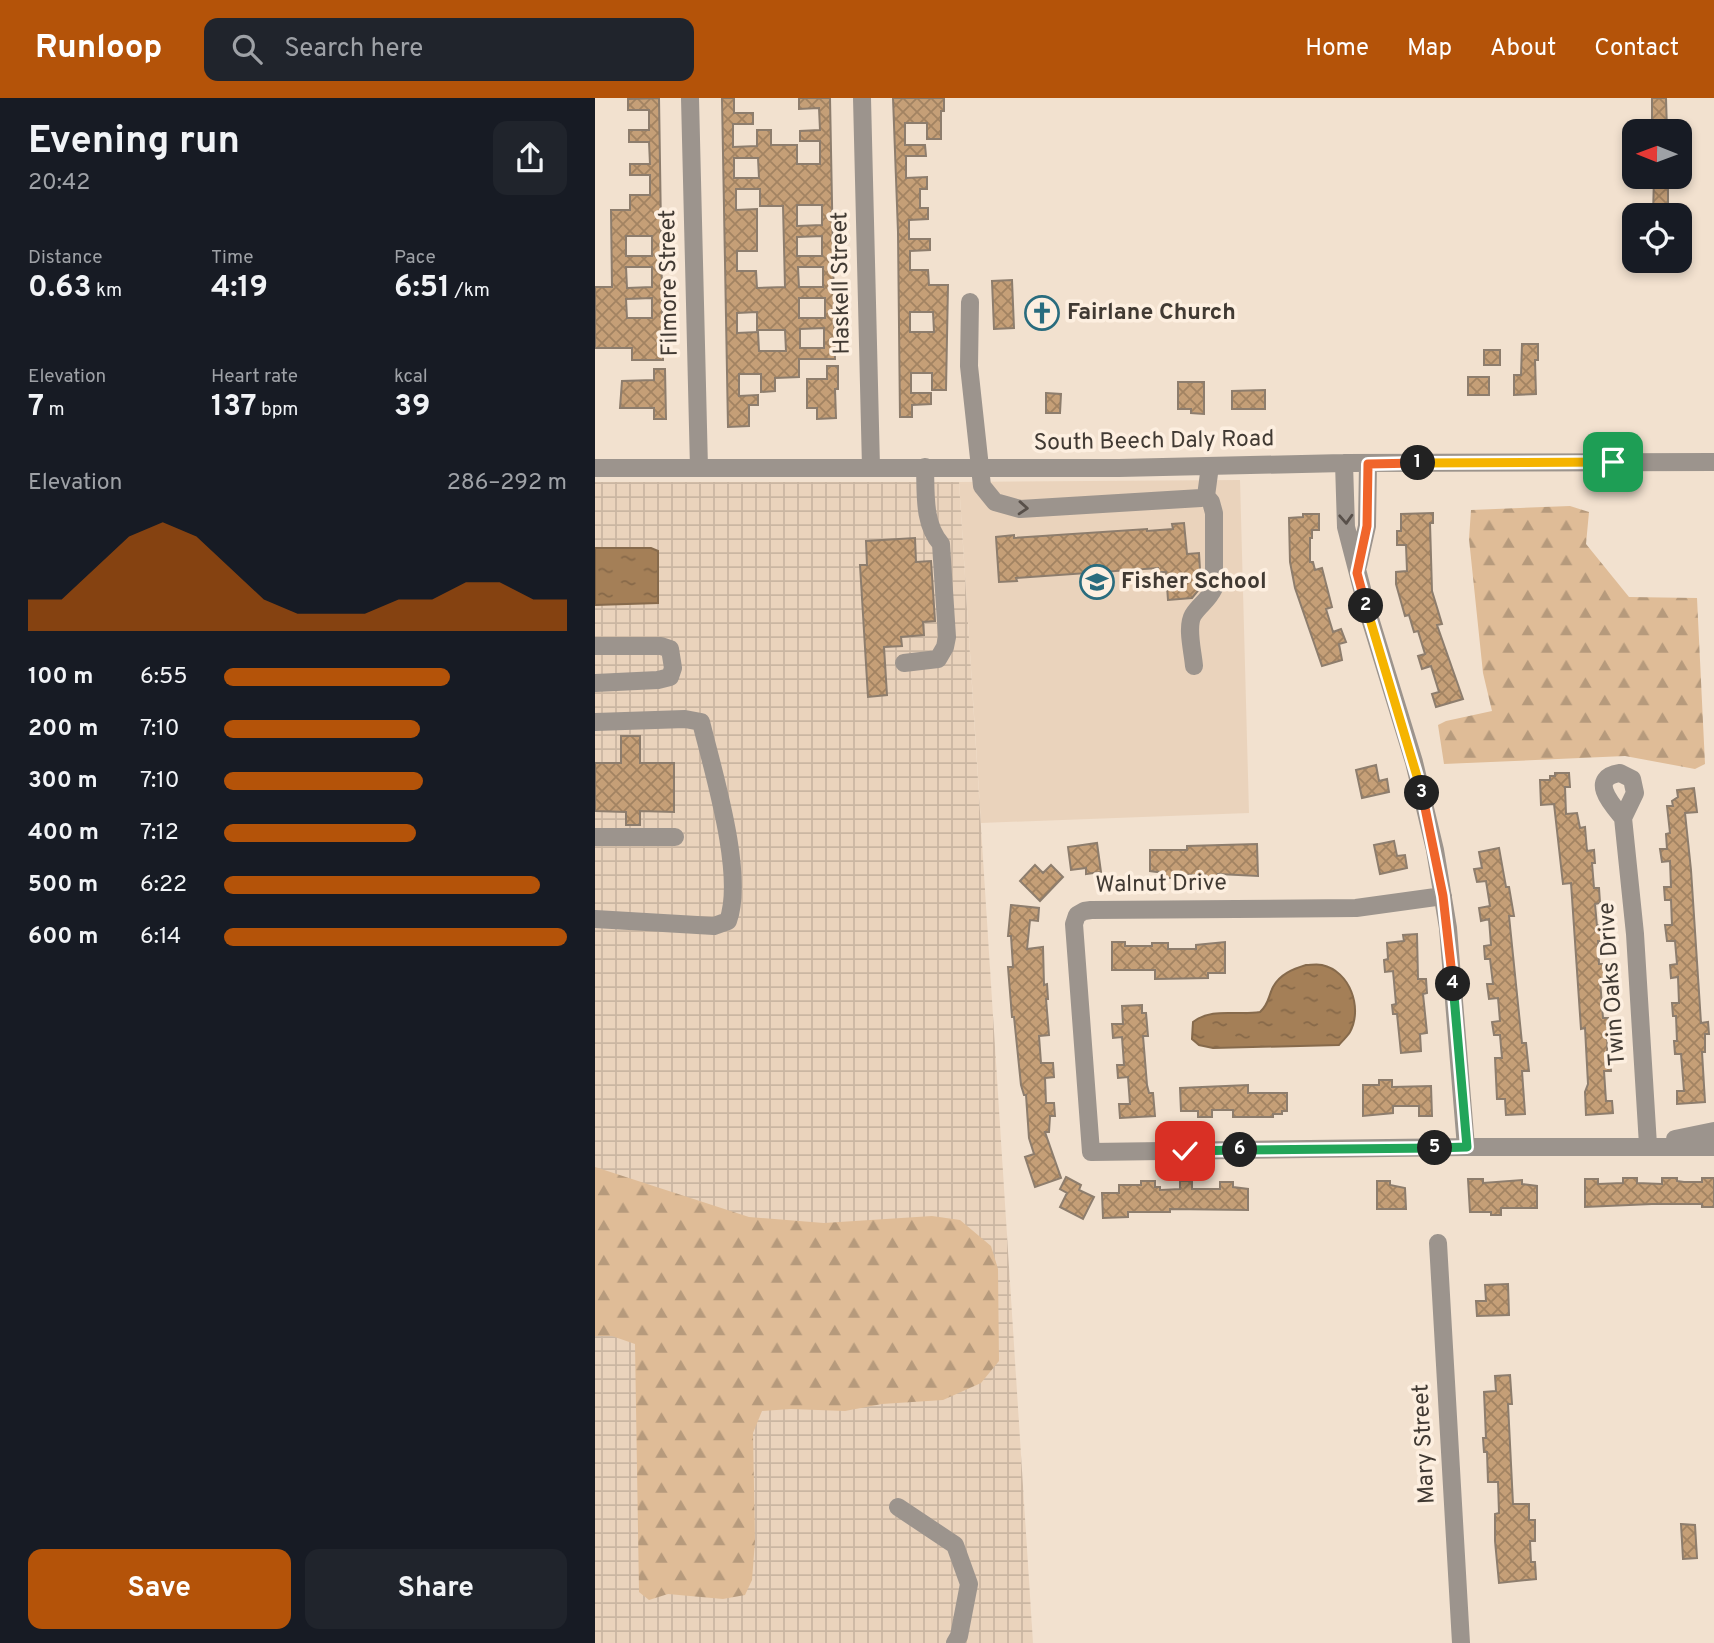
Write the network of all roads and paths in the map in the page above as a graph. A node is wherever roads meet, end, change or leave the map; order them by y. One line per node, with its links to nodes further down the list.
1 (690, 98): 11 (street, Filmore Street)
2 (862, 98): 7 (street, Haskell Street)
3 (970, 302): 12 (street)
4 (1714, 462): 6 (street, South Beech Daly Road)
5 (1344, 463): 6 (street, South Beech Daly Road); 9 (street, South Beech Daly Road); 14 (street, one-way to 14)
6 (1368, 464): 14 (street)
7 (871, 467): 8 (street, South Beech Daly Road); 11 (street, South Beech Daly Road)
8 (925, 467): 12 (street, South Beech Daly Road); 16 (street)
9 (1210, 467): 12 (street, South Beech Daly Road); 13 (street)
10 (595, 468): 11 (street, South Beech Daly Road)
11 (699, 468)
12 (979, 468): 13 (street, one-way to 13)
13 (1206, 496): 17 (street)
14 (1357, 573): 23 (street)
15 (595, 646): 18 (street)
16 (904, 663)
17 (1194, 666)
18 (595, 683)
19 (595, 722): 24 (street)
20 (1623, 818): 26 (street, Twin Oaks Drive)
21 (675, 836): 22 (street)
22 (595, 837)
23 (1443, 896): 27 (street); 27 (street, Walnut Drive)
24 (595, 919)
25 (1714, 1131): 26 (street)
26 (1648, 1146): 27 (street); 28 (street)
27 (1467, 1147)
28 (1714, 1147)
29 (1438, 1243): 32 (street, Mary Street)
30 (898, 1507): 31 (street)
31 (955, 1643)
32 (1461, 1643)

